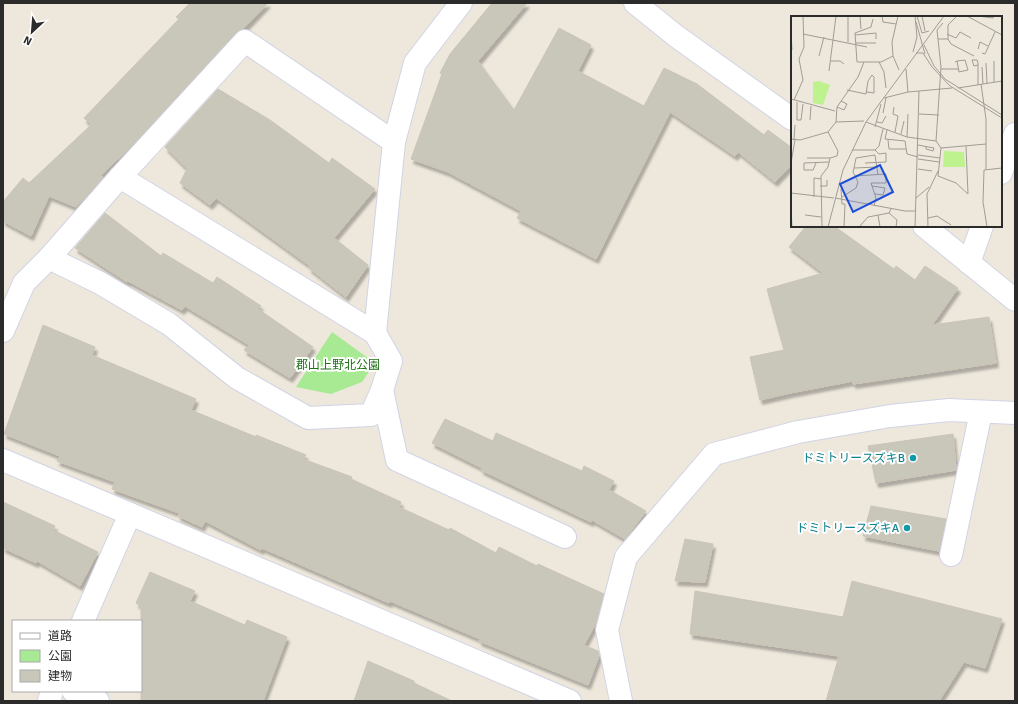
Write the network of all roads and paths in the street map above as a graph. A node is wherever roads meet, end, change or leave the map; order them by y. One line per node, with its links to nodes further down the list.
1 (461, 3): 5 (street)
2 (635, 3): 3 (street)
3 (791, 118)
4 (1015, 134): 6 (street)
5 (394, 142): 7 (street); 14 (street)
6 (1002, 170)
7 (120, 177): 10 (street); 14 (street)
8 (925, 227): 11 (street)
9 (982, 227): 11 (street)
10 (49, 258): 13 (street); 15 (street)
11 (969, 263): 12 (street)
12 (1015, 300)
13 (3, 331)
14 (375, 333): 15 (street)
15 (382, 390): 20 (street)
16 (981, 412): 17 (street); 21 (street); 26 (street)
17 (1015, 413)
18 (3, 460): 19 (street)
19 (130, 514): 22 (street); 25 (street)
20 (565, 537)
21 (951, 554)
22 (83, 620)
23 (76, 692): 24 (street)
24 (98, 701)
25 (570, 701)
26 (621, 701)

